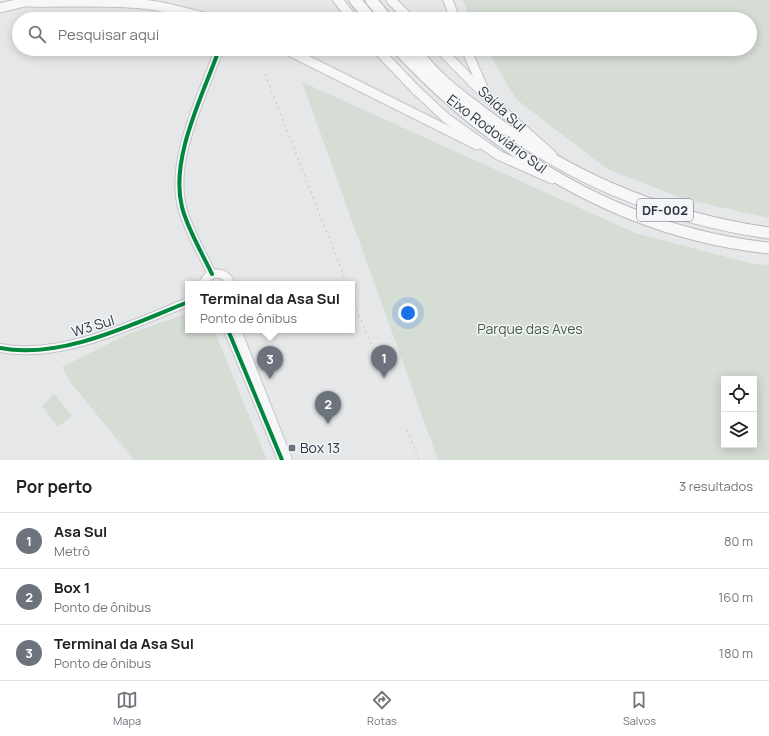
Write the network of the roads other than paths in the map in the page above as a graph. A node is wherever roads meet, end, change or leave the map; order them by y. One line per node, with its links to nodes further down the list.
1 (338, 0): 9 (main road)
2 (355, 0): 10 (highway)
3 (371, 0): 11 (highway)
4 (391, 0): 12 (main road)
5 (448, 0): 13 (main road)
6 (27, 2): 7 (main road); 8 (main road)
7 (0, 8)
8 (184, 12)
9 (347, 12)
10 (365, 12)
11 (381, 12)
12 (403, 12)
13 (452, 12)
14 (217, 56): 27 (street)
15 (299, 56): 22 (main road)
16 (384, 56): 22 (main road)
17 (405, 56): 24 (highway, Eixo Rodoviário Sul / DF-002)
18 (420, 56): 23 (highway, Eixo Rodoviário Sul / DF-002)
19 (447, 56): 21 (main road, Saída Sul)
20 (469, 56): 21 (main road)
21 (487, 97): 23 (main road, Saída Sul)
22 (498, 155): 24 (main road)
23 (566, 168): 25 (highway, Eixo Rodoviário Sul / DF-002)
24 (576, 190): 26 (highway, Eixo Rodoviário Sul / DF-002)
25 (769, 233)
26 (769, 248)
27 (212, 274): 28 (street); 29 (street)
28 (206, 281)
29 (229, 281)
30 (185, 303): 33 (street, W3 Sul)
31 (229, 333): 34 (street)
32 (238, 333): 35 (street)
33 (0, 348)
34 (282, 460)
35 (288, 460)

